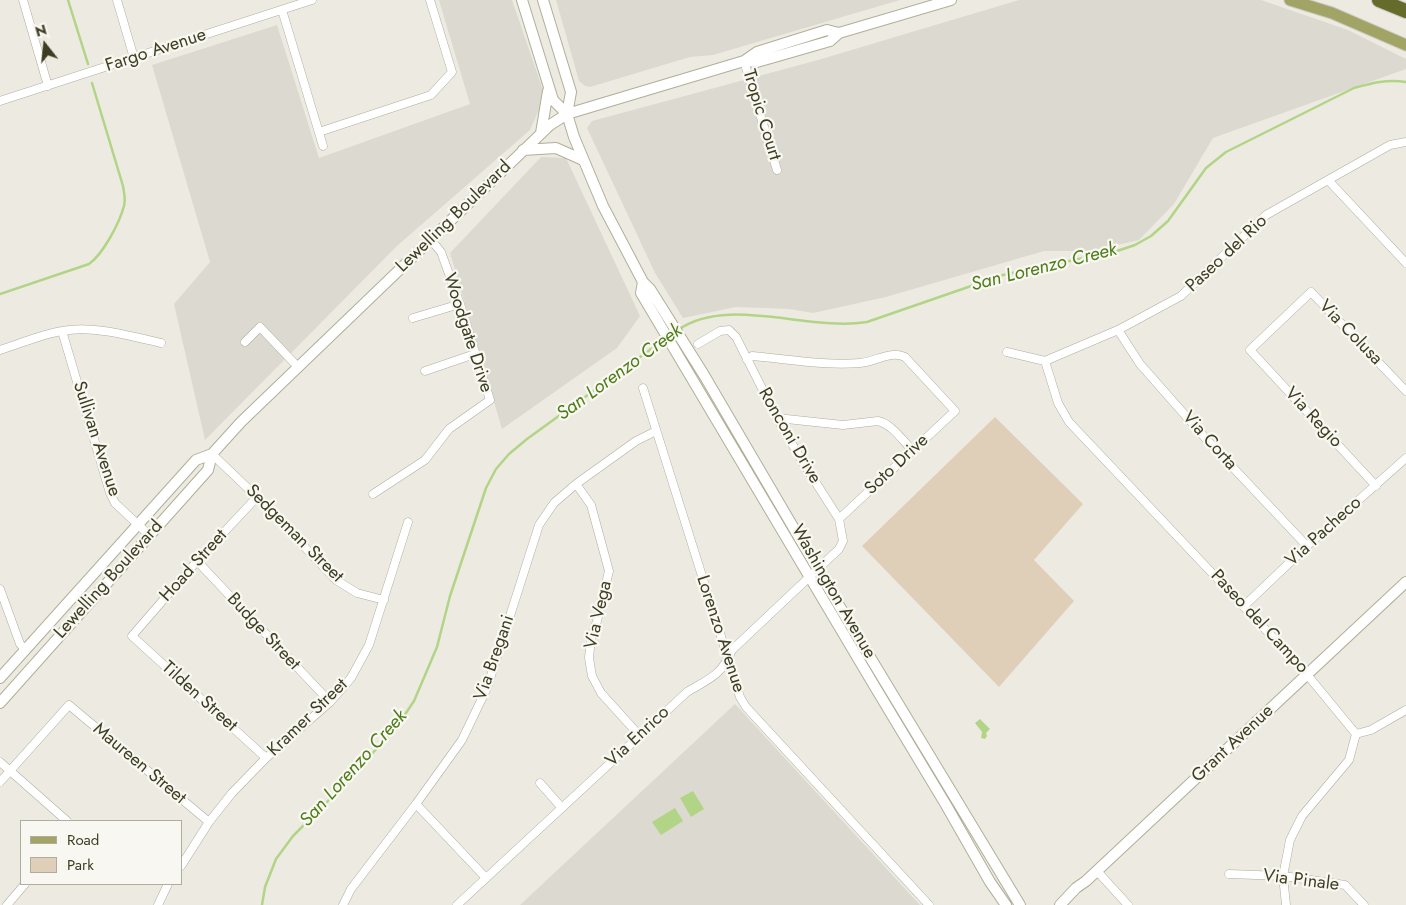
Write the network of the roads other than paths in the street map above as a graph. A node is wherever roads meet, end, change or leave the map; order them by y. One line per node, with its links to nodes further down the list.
1 (23, 0): 17 (street)
2 (118, 0): 14 (street)
3 (312, 0): 10 (street, Fargo Avenue)
4 (430, 0): 20 (street)
5 (522, 0): 16 (main road, Washington Avenue)
6 (543, 0): 19 (main road, Washington Avenue)
7 (951, 0): 15 (main road, Lewelling Boulevard)
8 (1290, 0): 13 (main road)
9 (1379, 0): 12 (highway)
10 (302, 2): 11 (street, Fargo Avenue)
11 (282, 10): 14 (street, Fargo Avenue); 20 (street)
12 (1406, 11)
13 (1406, 45)
14 (134, 58): 17 (street, Fargo Avenue)
15 (744, 61): 19 (main road, Lewelling Boulevard); 26 (street, Tropic Court)
16 (548, 85): 19 (main road, Washington Avenue); 21 (main road)
17 (48, 86): 18 (street, Fargo Avenue)
18 (0, 101)
19 (567, 114): 21 (main road, Lewelling Boulevard); 25 (main road, Washington Avenue)
20 (319, 132): 23 (street)
21 (541, 133): 24 (main road, Lewelling Boulevard)
22 (1406, 142): 27 (street, Paseo del Rio)
23 (323, 146)
24 (523, 150): 25 (main road); 28 (main road, Lewelling Boulevard)
25 (583, 160): 32 (main road, Washington Avenue)
26 (777, 170)
27 (1328, 180): 29 (street); 33 (street, Paseo del Rio)
28 (431, 240): 30 (street, Woodgate Drive); 44 (main road, Lewelling Boulevard)
29 (1406, 263)
30 (460, 304): 31 (street); 41 (street, Woodgate Drive)
31 (413, 318)
32 (664, 322): 63 (main road, Washington Avenue); 64 (main road, Washington Avenue)
33 (1118, 330): 43 (street, Paseo del Rio); 61 (street, Via Corta)
34 (62, 331): 36 (street); 38 (street); 59 (street, Sullivan Avenue)
35 (245, 342): 44 (street)
36 (161, 343)
37 (698, 344): 42 (street, Ronconi Drive)
38 (0, 350)
39 (1250, 350): 47 (street, Via Colusa); 54 (street, Via Regio)
40 (1007, 352): 43 (street)
41 (474, 354): 45 (street); 55 (street, Woodgate Drive)
42 (747, 360): 48 (street, Ronconi Drive); 50 (street, Soto Drive)
43 (1045, 361): 68 (street, Paseo del Campo)
44 (298, 367): 51 (main road, Lewelling Boulevard)
45 (425, 371)
46 (643, 388): 49 (street, Lorenzo Avenue)
47 (1406, 391)
48 (777, 418): 50 (street); 57 (street, Ronconi Drive)
49 (656, 431): 53 (street, Via Bregani); 71 (street, Lorenzo Avenue)
50 (913, 451): 57 (street, Soto Drive)
51 (212, 454): 56 (street, Sedgeman Street); 59 (main road, Lewelling Boulevard); 60 (main road, Lewelling Boulevard)
52 (1406, 458): 54 (street, Via Pacheco)
53 (576, 484): 79 (street, Via Vega); 85 (street, Via Bregani)
54 (1376, 486): 61 (street, Via Pacheco)
55 (373, 494)
56 (258, 497): 62 (street, Hoad Street); 67 (street, Sedgeman Street)
57 (839, 519): 63 (street, Ronconi Drive)
58 (408, 522): 67 (street, Kramer Street)
59 (138, 526): 60 (street, Sullivan Avenue); 70 (main road, Lewelling Boulevard)
60 (149, 535): 72 (main road, Lewelling Boulevard)
61 (1307, 546): 68 (street, Via Pacheco)
62 (197, 562): 69 (street, Hoad Street); 76 (street, Budge Street)
63 (818, 570): 64 (street, Via Enrico); 97 (main road, Washington Avenue)
64 (809, 577): 71 (street, Via Enrico); 103 (main road, Washington Avenue)
65 (1406, 582): 73 (main road, Grant Avenue)
66 (0, 590): 70 (street)
67 (384, 600): 76 (street, Kramer Street)
68 (1244, 606): 73 (street, Paseo del Campo)
69 (132, 636): 80 (street, Tilden Street)
70 (25, 649): 72 (main road); 74 (main road, Lewelling Boulevard)
71 (728, 660): 79 (street, Via Enrico); 102 (street, Lorenzo Avenue)
72 (30, 668): 75 (main road, Lewelling Boulevard)
73 (1307, 674): 78 (street, Paseo del Campo); 90 (main road, Grant Avenue)
74 (0, 678)
75 (0, 702)
76 (330, 702): 80 (street, Kramer Street)
77 (1406, 710): 78 (street)
78 (1356, 734): 92 (street)
79 (640, 735): 86 (street, Via Enrico)
80 (266, 758): 88 (street, Kramer Street)
81 (0, 762): 82 (street)
82 (10, 772): 83 (street); 87 (street); 88 (street, Maureen Street)
83 (0, 782)
84 (540, 783): 86 (street)
85 (416, 804): 93 (street); 100 (street, Via Bregani)
86 (562, 808): 93 (street, Via Enrico)
87 (66, 820)
88 (208, 822): 89 (street, Kramer Street)
89 (182, 864)
90 (1097, 871): 96 (main road, Grant Avenue); 105 (street)
91 (1229, 874): 92 (street, Via Pinale)
92 (1283, 876): 106 (street); 107 (street, Via Pinale)
93 (486, 878): 101 (street, Via Enrico)
94 (24, 885): 98 (street)
95 (168, 885): 99 (street)
96 (1062, 902): 104 (main road)
97 (1021, 904)
98 (6, 905)
99 (158, 905)
100 (344, 905)
101 (457, 905)
102 (929, 905)
103 (1006, 905)
104 (1050, 905)
105 (1128, 905)
106 (1286, 905)
107 (1364, 905)

